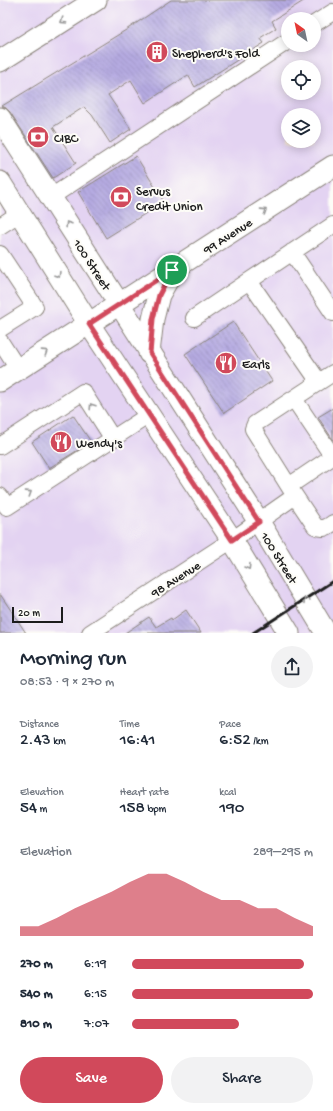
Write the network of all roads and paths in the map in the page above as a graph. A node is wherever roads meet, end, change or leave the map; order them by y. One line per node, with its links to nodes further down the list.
1 (96, 0): 5 (main road, one-way to 5)
2 (333, 12): 3 (street)
3 (321, 20)
4 (281, 46): 9 (street)
5 (0, 61)
6 (0, 118): 9 (main road, 100 Street)
7 (333, 166): 15 (main road, 99 Avenue, one-way to 7)
8 (0, 182): 10 (main road)
9 (51, 197): 17 (main road, 100 Street, one-way to 9)
10 (20, 214): 12 (street); 20 (main road, one-way to 20)
11 (333, 224): 13 (street)
12 (0, 226)
13 (292, 252): 16 (street); 18 (street)
14 (0, 254): 21 (street)
15 (172, 270): 17 (main road, 99 Avenue); 23 (main road)
16 (249, 281): 19 (street); 27 (street)
17 (119, 304): 20 (main road, 99 Avenue); 23 (main road, 100 Street)
18 (333, 314)
19 (194, 318)
20 (89, 324): 24 (main road, 99 Avenue, one-way to 20); 29 (main road)
21 (0, 329)
22 (0, 341): 24 (street)
23 (150, 353): 35 (main road, 100 Street)
24 (18, 369): 26 (main road, 99 Avenue)
25 (333, 373): 27 (street)
26 (0, 381)
27 (319, 382): 28 (street)
28 (294, 399): 32 (street); 33 (street)
29 (149, 415): 30 (street); 37 (main road)
30 (113, 439): 31 (street, one-way to 31); 34 (street, one-way to 30)
31 (0, 446)
32 (333, 457): 33 (street, 98 Avenue)
33 (292, 491): 35 (street, 98 Avenue); 36 (street)
34 (0, 496)
35 (259, 522): 37 (street, 98 Avenue); 40 (main road, 100 Street, one-way to 35)
36 (333, 523)
37 (232, 540): 38 (street, 98 Avenue); 39 (main road, one-way to 39)
38 (90, 633)
39 (289, 633)
40 (326, 633)

